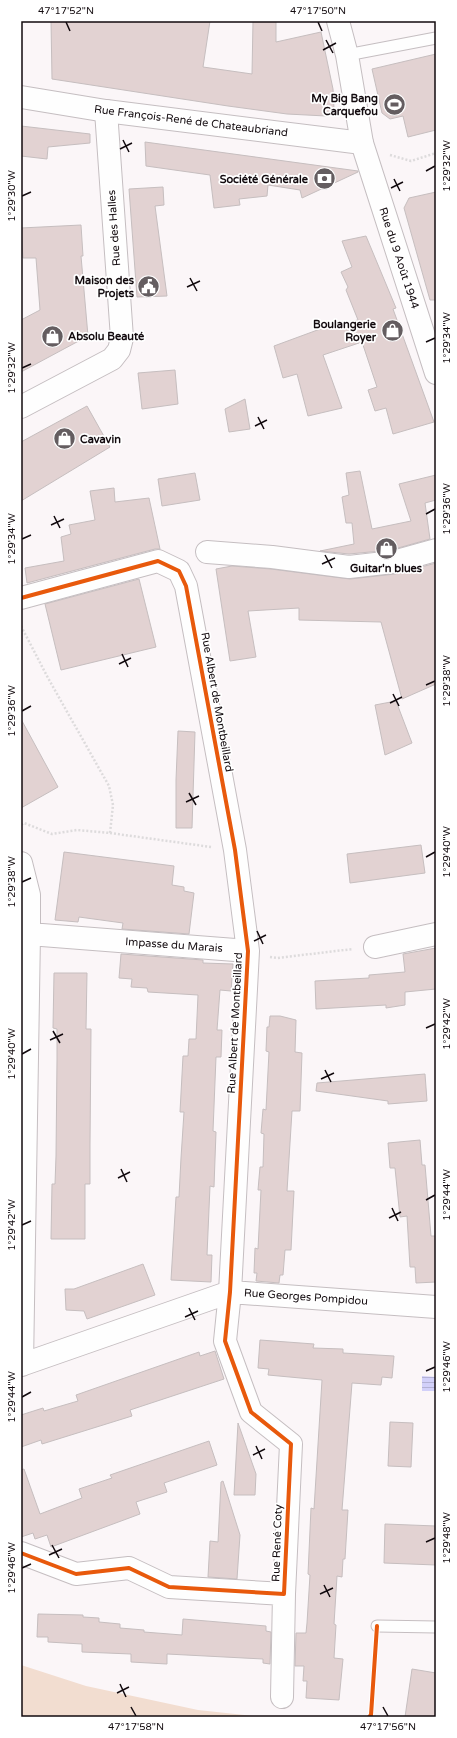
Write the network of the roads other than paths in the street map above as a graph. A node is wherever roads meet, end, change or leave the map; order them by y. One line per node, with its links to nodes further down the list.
1 (343, 22): 3 (street, Rue du 9 Août 1944)
2 (436, 38): 3 (lane)
3 (347, 55): 6 (street, Rue du 9 Août 1944)
4 (21, 97): 5 (street, Rue François-René de Chateaubriand)
5 (106, 111): 6 (street, Rue François-René de Chateaubriand); 8 (street, Rue des Halles)
6 (362, 143): 7 (street, Rue du 9 Août 1944)
7 (436, 373)
8 (21, 407)
9 (436, 550): 10 (street)
10 (207, 552)
11 (21, 598): 16 (street, Rue Albert de Montbeillard)
12 (21, 863): 13 (street)
13 (29, 934): 16 (street, Impasse du Marais); 19 (street)
14 (436, 934): 15 (street)
15 (375, 947)
16 (248, 951): 17 (street, Rue Albert de Montbeillard)
17 (230, 1292): 18 (street, Rue Georges Pompidou); 19 (street, Rue Georges Pompidou); 21 (street, Rue René Coty)
18 (436, 1307)
19 (21, 1365)
20 (21, 1553): 21 (street, Rue René Coty)
21 (284, 1594): 24 (street, Rue René Coty)
22 (377, 1626): 23 (lane)
23 (436, 1627)
24 (282, 1697)

